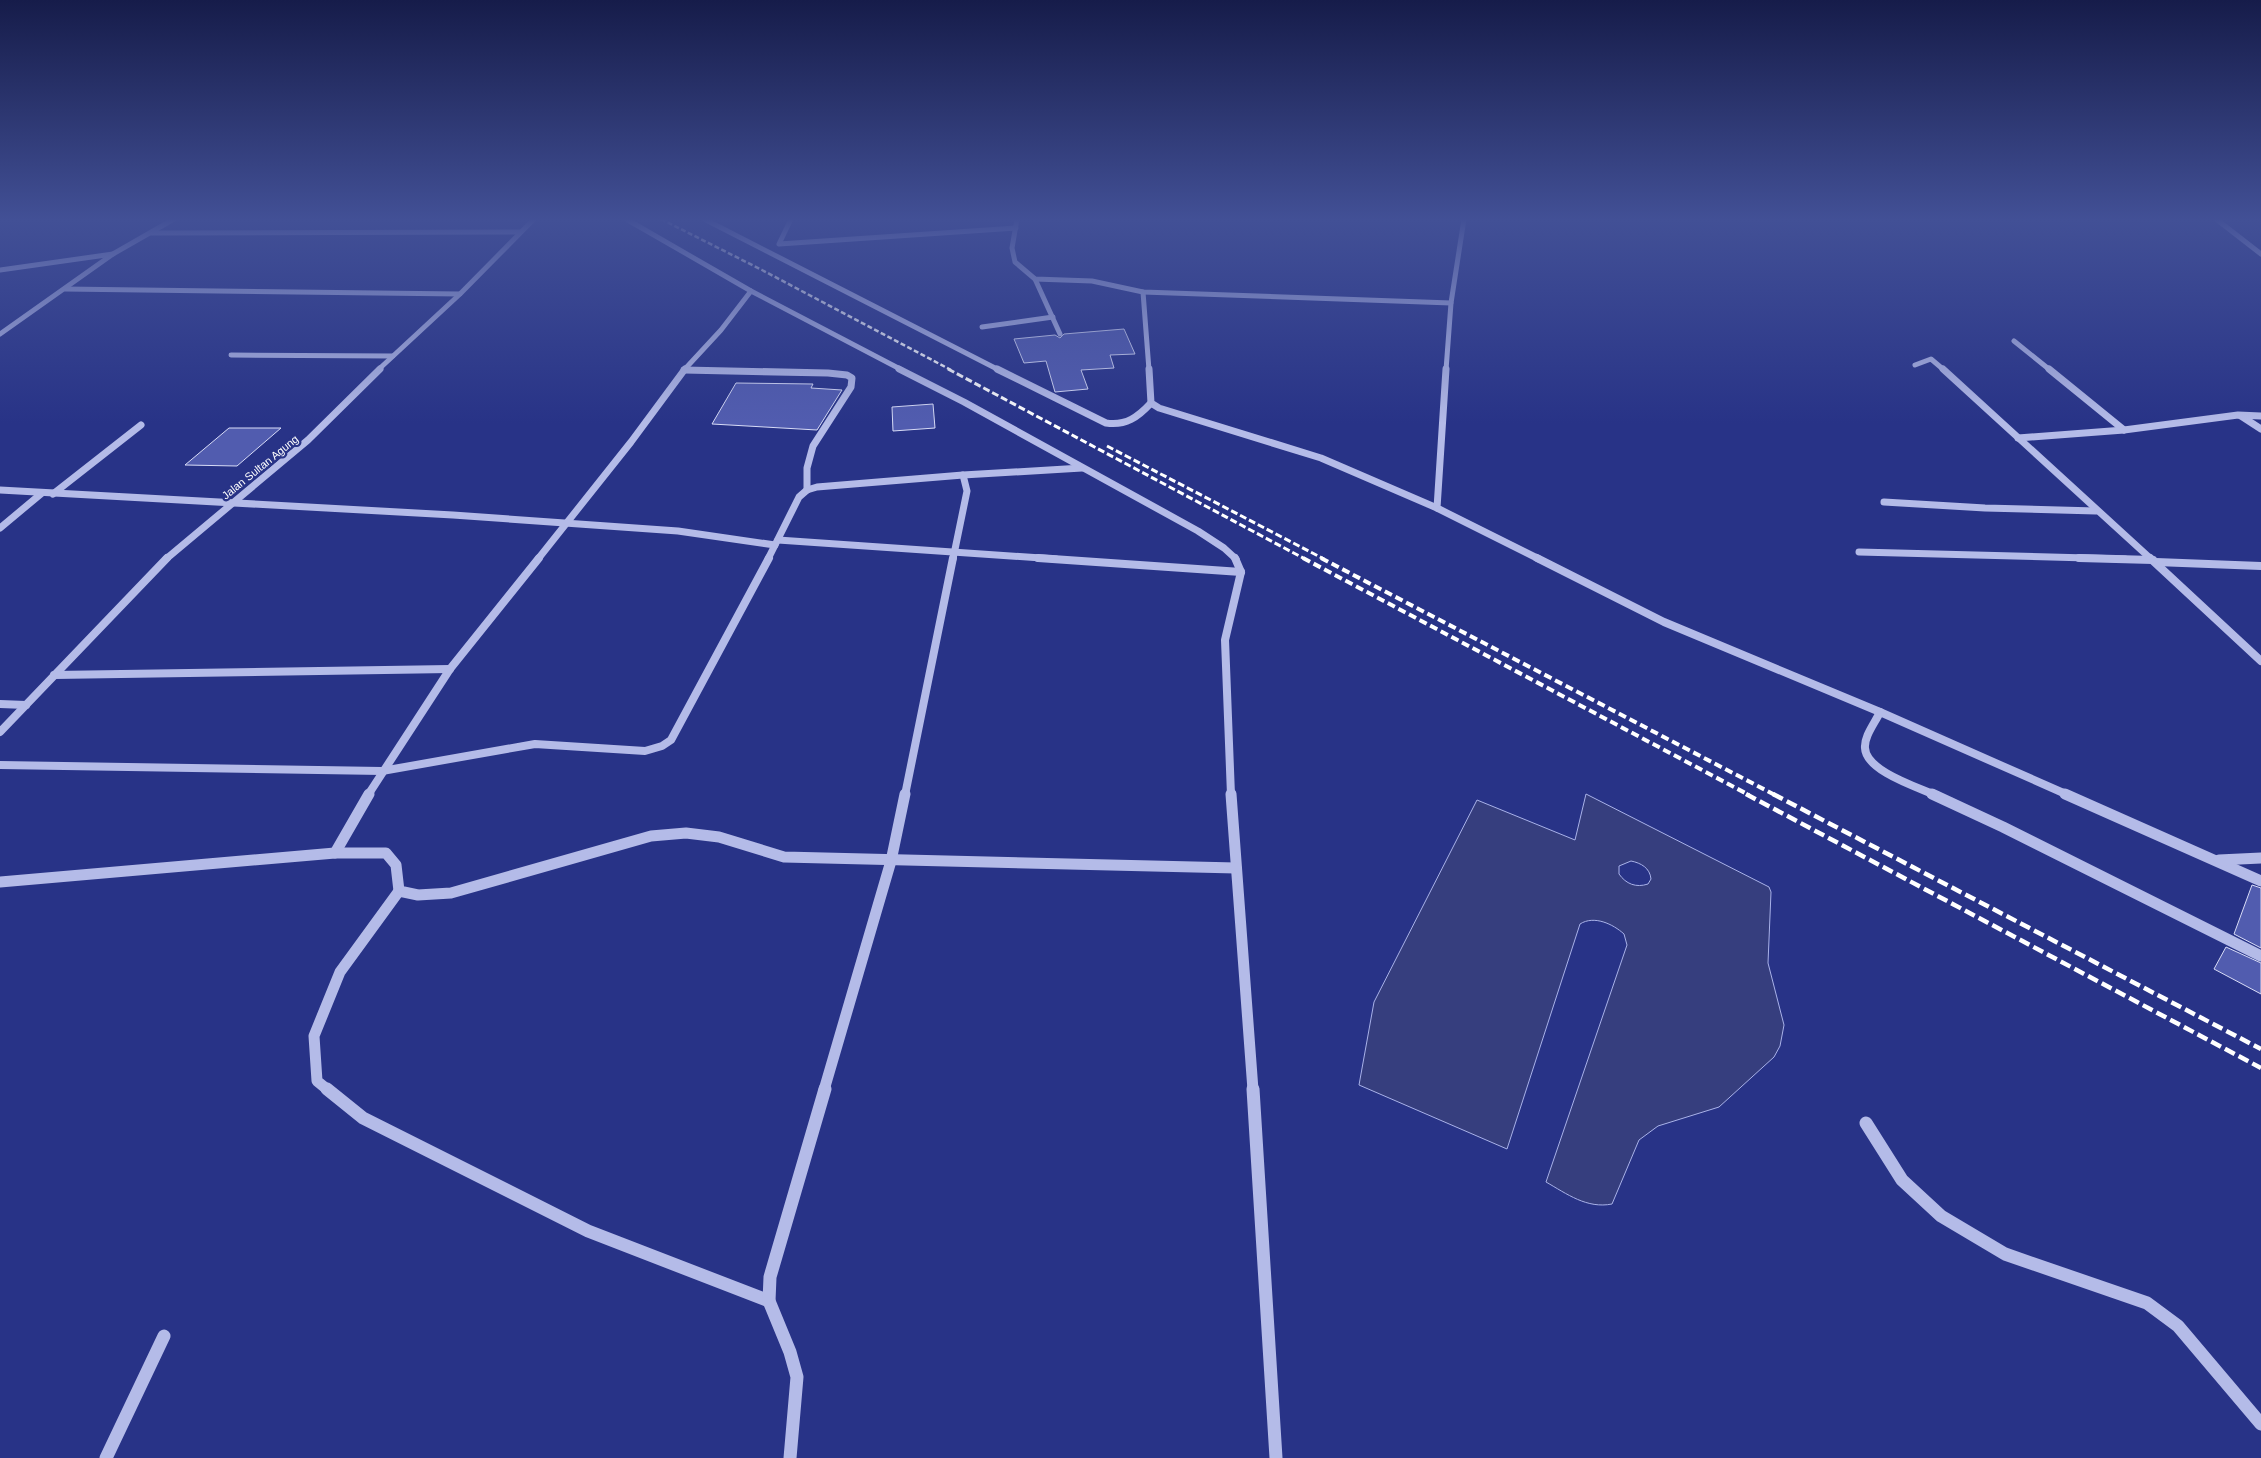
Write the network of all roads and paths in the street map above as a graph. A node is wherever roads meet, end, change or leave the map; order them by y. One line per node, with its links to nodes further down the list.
1 (68, 287): 8 (street)
2 (467, 287): 11 (street, Jalan Sultan Agung)
3 (744, 287): 9 (street)
4 (837, 287): 22 (street)
5 (1039, 287): 13 (street)
6 (1121, 287): 10 (street)
7 (1453, 287): 12 (street)
8 (65, 289): 11 (street); 15 (street)
9 (751, 291): 21 (street); 29 (street)
10 (1144, 292): 12 (street); 22 (street)
11 (460, 294): 19 (street, Jalan Sultan Agung)
12 (1451, 302): 37 (street)
13 (1053, 317): 14 (street); 16 (street)
14 (982, 327)
15 (0, 334)
16 (1060, 334)
17 (2014, 341): 27 (street)
18 (230, 355): 19 (street)
19 (393, 356): 35 (street, Jalan Sultan Agung)
20 (1915, 365): 28 (street)
21 (684, 370): 32 (street); 39 (street)
22 (1151, 403): 37 (street)
23 (2238, 415): 24 (street); 26 (street); 27 (street)
24 (2261, 416)
25 (141, 425): 34 (street)
26 (2261, 429)
27 (2124, 430): 28 (street)
28 (2018, 438): 38 (street)
29 (1084, 468): 30 (street); 46 (street)
30 (963, 475): 32 (street); 42 (street)
31 (0, 490): 33 (street)
32 (807, 490): 41 (street)
33 (42, 493): 34 (street); 40 (street)
34 (53, 494): 35 (street)
35 (232, 502): 39 (street); 49 (street, Jalan Sultan Agung)
36 (1884, 502): 38 (street)
37 (1438, 508): 52 (street)
38 (2096, 511): 44 (street)
39 (565, 524): 41 (street); 48 (street)
40 (0, 528)
41 (776, 543): 42 (street); 55 (street)
42 (954, 551): 46 (street); 59 (street)
43 (1859, 552): 44 (street)
44 (2154, 561): 45 (street); 47 (street)
45 (2261, 566)
46 (1241, 572): 60 (street)
47 (2261, 661)
48 (450, 670): 49 (street); 55 (street)
49 (54, 675): 51 (street, Jalan Sultan Agung)
50 (0, 704): 51 (street)
51 (26, 705): 53 (street, Jalan Sultan Agung)
52 (1880, 712): 58 (street); 64 (street)
53 (0, 732)
54 (0, 765): 55 (street)
55 (382, 771): 56 (street)
56 (335, 853): 62 (street); 63 (street)
57 (2261, 858): 58 (street)
58 (2216, 860): 61 (street)
59 (891, 861): 60 (street); 63 (street); 66 (street)
60 (1236, 868): 71 (street)
61 (2261, 881)
62 (0, 882)
63 (399, 891): 66 (street)
64 (2261, 956)
65 (1866, 1123): 68 (street)
66 (769, 1301): 70 (street)
67 (164, 1336): 69 (street)
68 (2261, 1424)
69 (106, 1458)
70 (790, 1458)
71 (1276, 1458)

